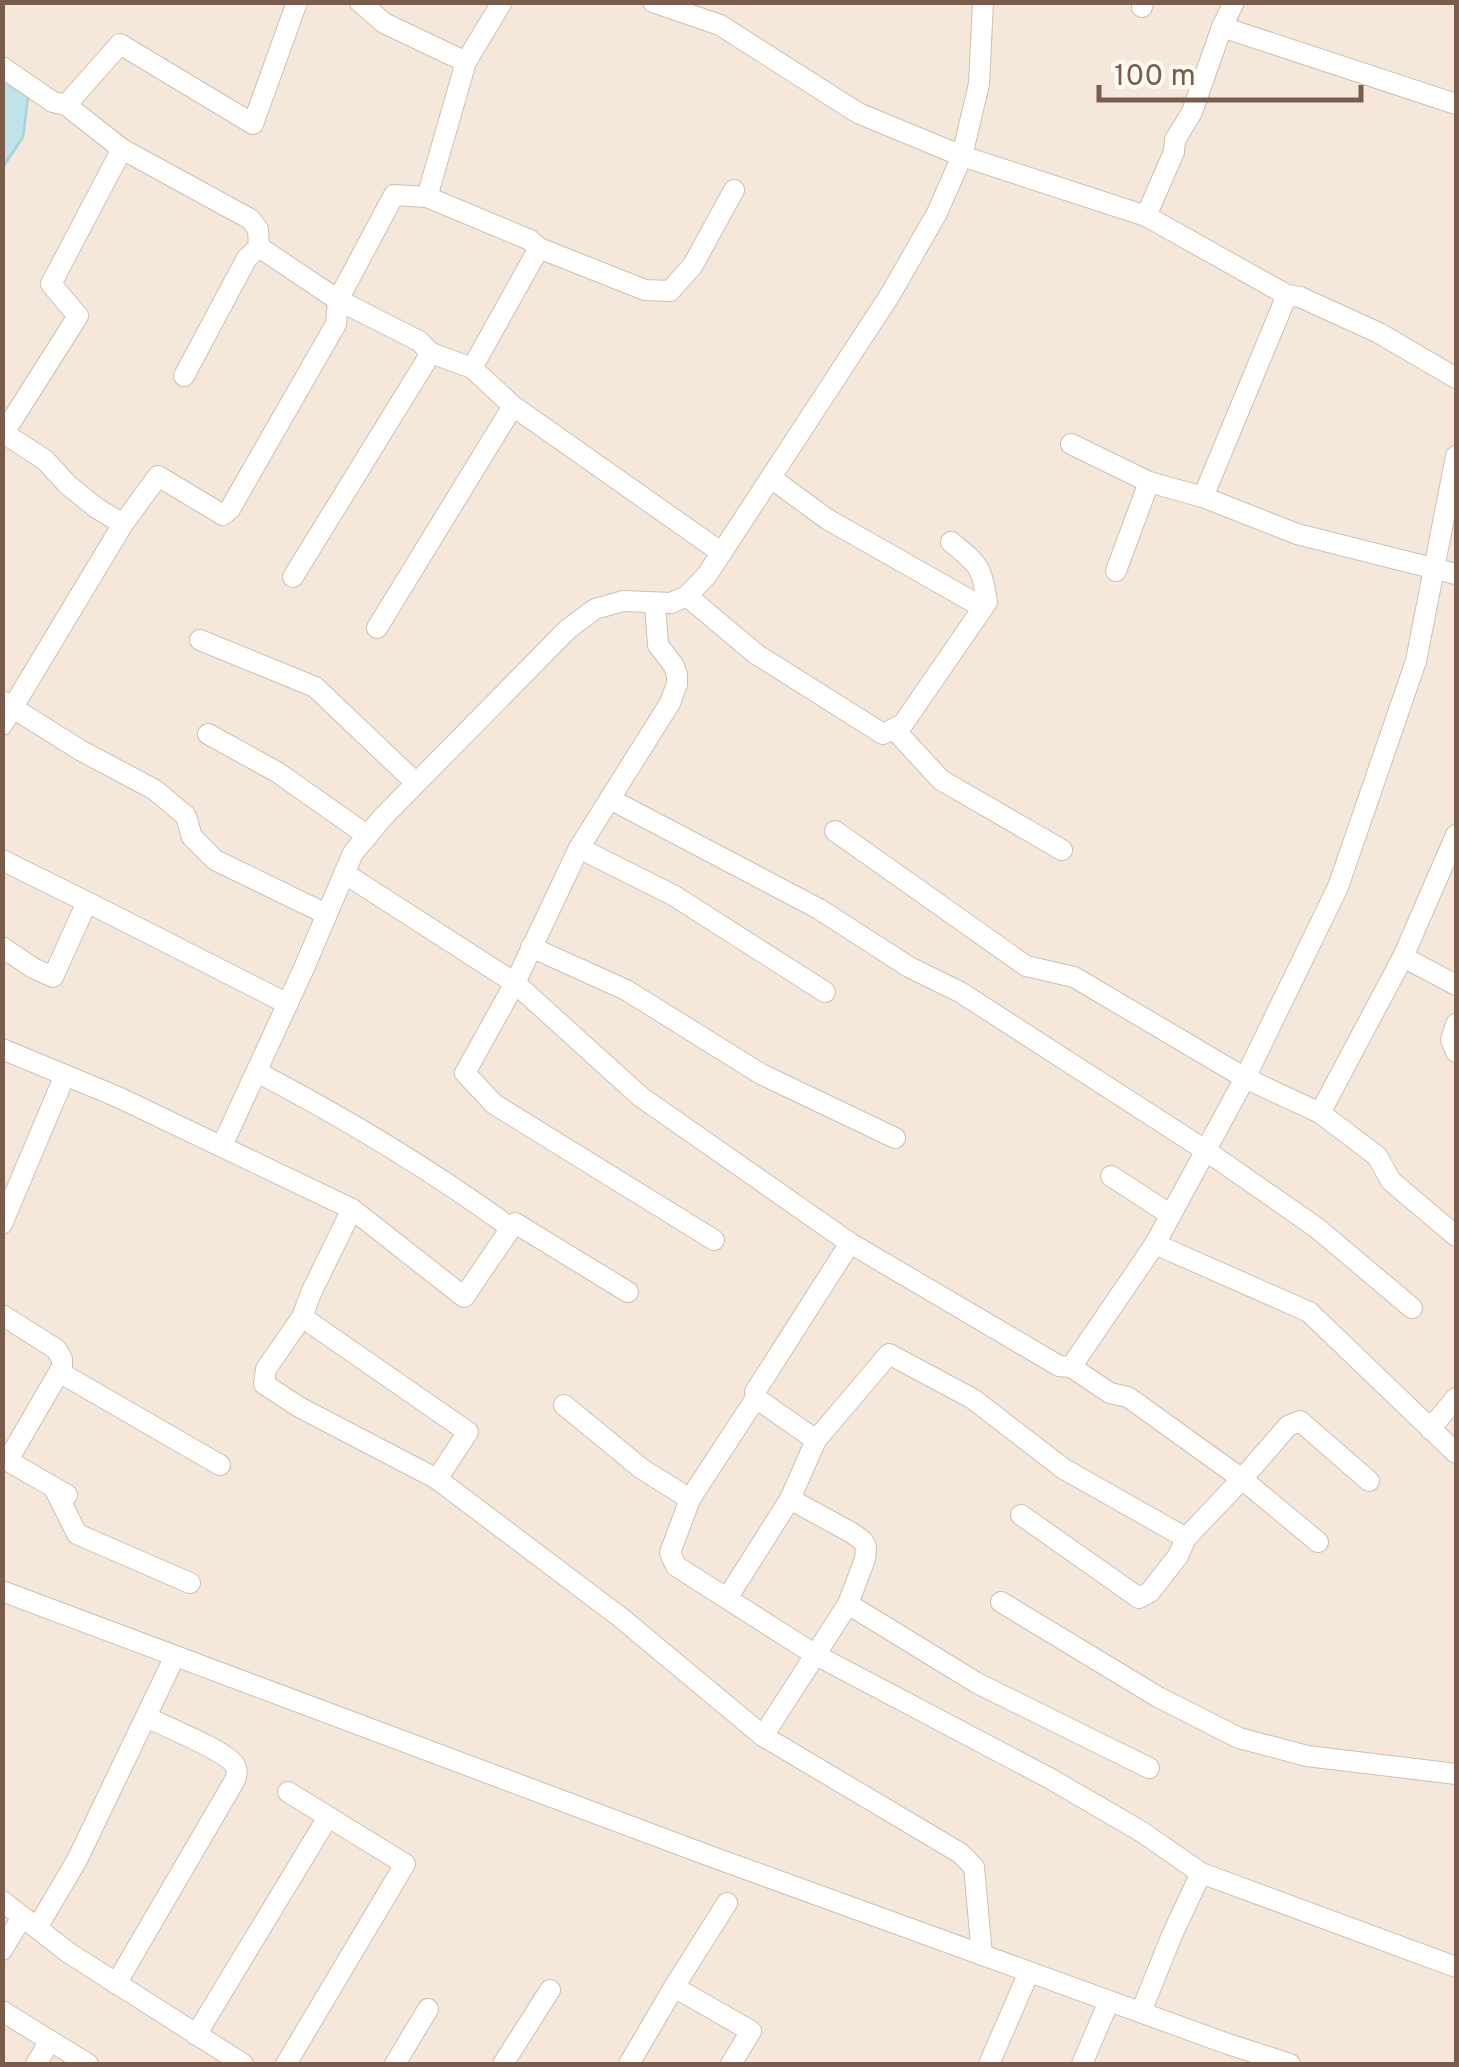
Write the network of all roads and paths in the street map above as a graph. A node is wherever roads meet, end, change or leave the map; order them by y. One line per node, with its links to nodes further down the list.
1 (297, 2): 11 (street)
2 (360, 2): 8 (street)
3 (502, 2): 8 (street)
4 (653, 2): 13 (street)
5 (983, 2): 13 (street)
6 (1234, 2): 7 (street)
7 (1222, 27): 10 (street); 16 (street)
8 (466, 62): 15 (street)
9 (2, 67): 11 (street)
10 (1456, 104)
11 (66, 105): 12 (street)
12 (122, 148): 17 (street); 26 (street)
13 (962, 156): 16 (street); 29 (street)
14 (734, 190): 18 (street)
15 (426, 197): 18 (street); 20 (street)
16 (1146, 216): 19 (street)
17 (259, 247): 20 (street); 23 (street)
18 (539, 248): 22 (street)
19 (1287, 295): 24 (street); 31 (street)
20 (338, 300): 21 (street); 32 (street)
21 (431, 352): 22 (street); 38 (street)
22 (472, 368): 25 (street)
23 (184, 376)
24 (1456, 378)
25 (513, 406): 34 (street); 42 (street)
26 (3, 433): 32 (street)
27 (1071, 444): 30 (street)
28 (1456, 456): 35 (street)
29 (771, 478): 34 (street); 41 (street)
30 (1149, 482): 31 (street); 36 (street)
31 (1202, 497): 35 (street)
32 (124, 524): 44 (street)
33 (951, 542): 41 (street)
34 (722, 553): 39 (street)
35 (1435, 570): 37 (street); 70 (street)
36 (1116, 571)
37 (1456, 574)
38 (293, 577)
39 (688, 596): 40 (street); 45 (street)
40 (655, 603): 47 (street); 48 (street)
41 (982, 608): 45 (street)
42 (378, 628)
43 (200, 640): 47 (street)
44 (6, 711): 57 (street)
45 (894, 729): 53 (street)
46 (208, 734): 50 (street)
47 (416, 783): 50 (street)
48 (610, 799): 52 (street); 74 (street)
49 (835, 831): 70 (street)
50 (368, 836): 55 (street)
51 (1456, 836): 60 (street)
52 (579, 848): 58 (street); 63 (street)
53 (1062, 850)
54 (2, 860): 56 (street)
55 (344, 872): 57 (street); 61 (street)
56 (86, 902): 59 (street); 64 (street)
57 (326, 914): 64 (street)
58 (531, 946): 61 (street); 72 (street)
59 (2, 947)
60 (1402, 957): 62 (street); 71 (street)
61 (514, 983): 81 (street); 82 (street)
62 (1456, 984)
63 (825, 992)
64 (288, 1004): 68 (street)
65 (1456, 1024): 67 (street)
66 (2, 1049): 69 (street)
67 (1456, 1052)
68 (257, 1072): 73 (street); 79 (street)
69 (65, 1075): 73 (street); 78 (street)
70 (1245, 1078): 71 (street); 74 (street)
71 (1320, 1113): 80 (street)
72 (895, 1138)
73 (222, 1146): 76 (street)
74 (1205, 1150): 77 (street); 85 (street)
75 (1112, 1176): 77 (street)
76 (352, 1208): 79 (street); 87 (street)
77 (1170, 1215): 83 (street)
78 (2, 1224)
79 (511, 1228): 84 (street)
80 (1456, 1236)
81 (714, 1240)
82 (850, 1243): 88 (street); 90 (street)
83 (1155, 1244): 88 (street); 93 (street)
84 (628, 1292)
85 (1412, 1308)
86 (2, 1316): 89 (street)
87 (302, 1318): 97 (street); 97 (street)
88 (1072, 1367): 98 (street)
89 (59, 1372): 96 (street); 105 (street)
90 (756, 1398): 94 (street); 100 (street)
91 (1456, 1398): 93 (street)
92 (564, 1404): 100 (street)
93 (1430, 1429): 95 (street)
94 (816, 1440): 101 (street); 103 (street)
95 (1456, 1454)
96 (220, 1465)
97 (437, 1479): 113 (street)
98 (1242, 1479): 99 (street); 103 (street); 104 (street)
99 (1369, 1482)
100 (690, 1498): 107 (street)
101 (790, 1499): 107 (street); 109 (street)
102 (1021, 1514): 103 (street)
103 (1186, 1538)
104 (1318, 1542)
105 (190, 1583)
106 (4, 1596): 111 (street)
107 (728, 1598): 110 (street)
108 (1001, 1602): 115 (street)
109 (848, 1604): 110 (street); 114 (street)
110 (814, 1654): 113 (street); 118 (street)
111 (175, 1656): 112 (street); 123 (street)
112 (146, 1717): 121 (street); 126 (street)
113 (763, 1736): 123 (street)
114 (1149, 1768)
115 (1456, 1774)
116 (288, 1792): 117 (street)
117 (328, 1816): 133 (street); 138 (street)
118 (1200, 1874): 124 (street); 132 (street)
119 (2, 1901): 121 (street)
120 (727, 1904): 127 (street)
121 (30, 1922): 122 (street); 126 (street)
122 (2, 1950)
123 (982, 1955): 125 (street)
124 (1456, 1966)
125 (1029, 1972): 129 (street); 143 (street)
126 (116, 1984): 133 (street)
127 (674, 1988): 141 (street); 142 (street)
128 (550, 1990): 140 (street)
129 (1109, 2001): 132 (street); 144 (street)
130 (428, 2009): 139 (street)
131 (2, 2011): 134 (street)
132 (1140, 2012): 145 (street)
133 (196, 2035): 137 (street)
134 (50, 2041): 135 (street); 136 (street)
135 (36, 2064)
136 (88, 2064)
137 (243, 2064)
138 (286, 2064)
139 (395, 2064)
140 (503, 2064)
141 (629, 2064)
142 (731, 2064)
143 (989, 2064)
144 (1082, 2064)
145 (1290, 2064)

